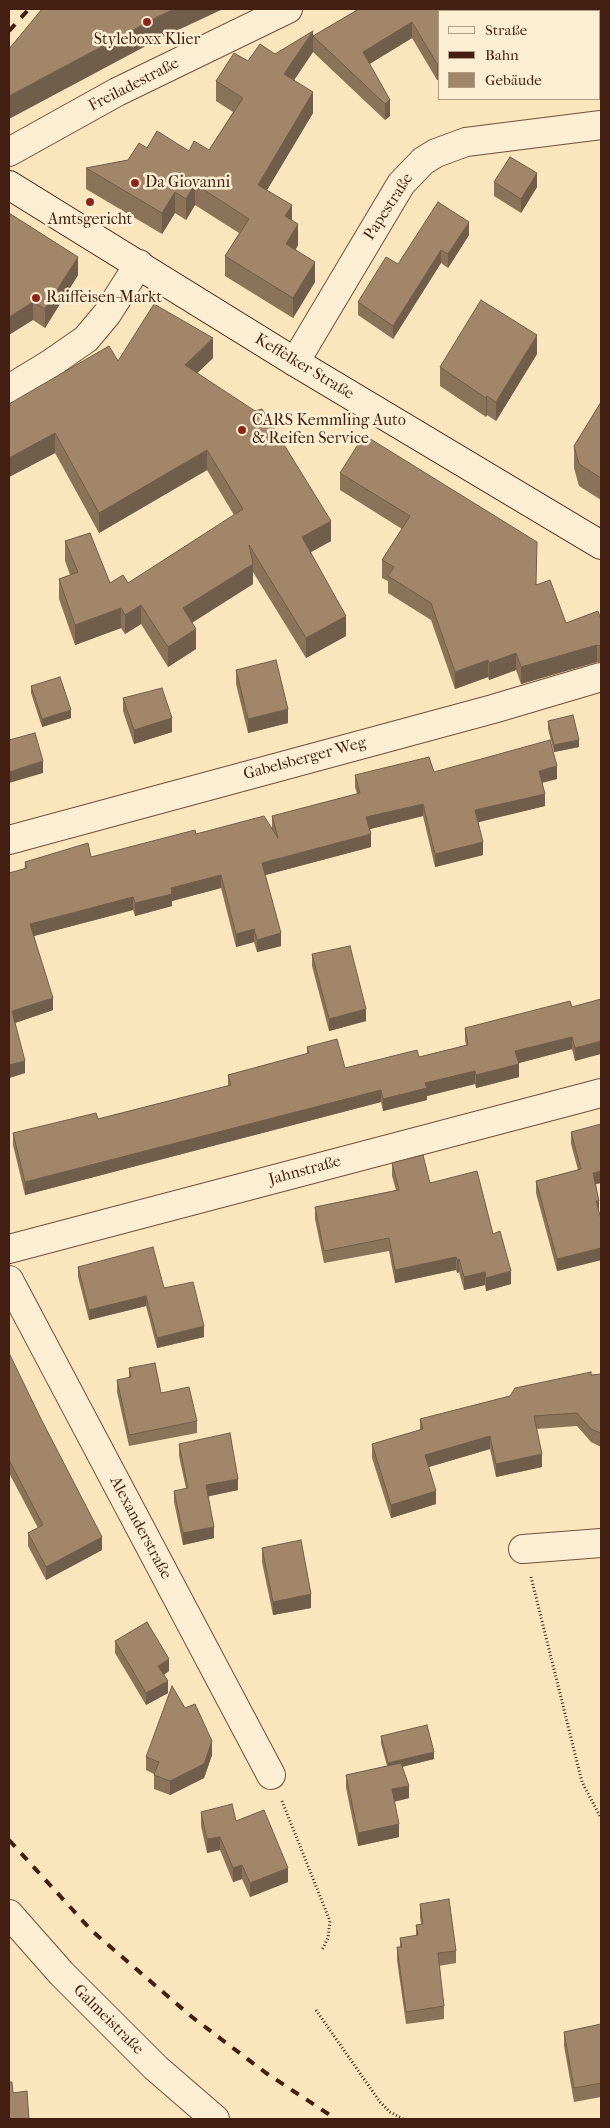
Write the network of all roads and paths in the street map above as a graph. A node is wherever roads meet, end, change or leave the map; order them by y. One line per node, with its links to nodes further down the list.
1 (288, 9): 3 (street, Freiladestraße)
2 (601, 125): 6 (street, Papestraße)
3 (9, 152)
4 (9, 185): 5 (street, Keffelker Straße)
5 (139, 264): 6 (street, Keffelker Straße); 7 (street)
6 (295, 362): 8 (street, Keffelker Straße)
7 (9, 389)
8 (601, 545)
9 (601, 677): 10 (street, Gabelsberger Weg)
10 (9, 840)
11 (601, 1092): 12 (street, Jahnstraße)
12 (9, 1249)
13 (9, 1280): 16 (street, Alexanderstraße)
14 (601, 1543): 15 (street)
15 (523, 1549): 17 (path)
16 (271, 1775): 19 (path)
17 (601, 1818)
18 (9, 1914): 21 (street, Galmeistraße)
19 (322, 1950)
20 (316, 2010): 22 (path)
21 (215, 2119)
22 (403, 2119)

